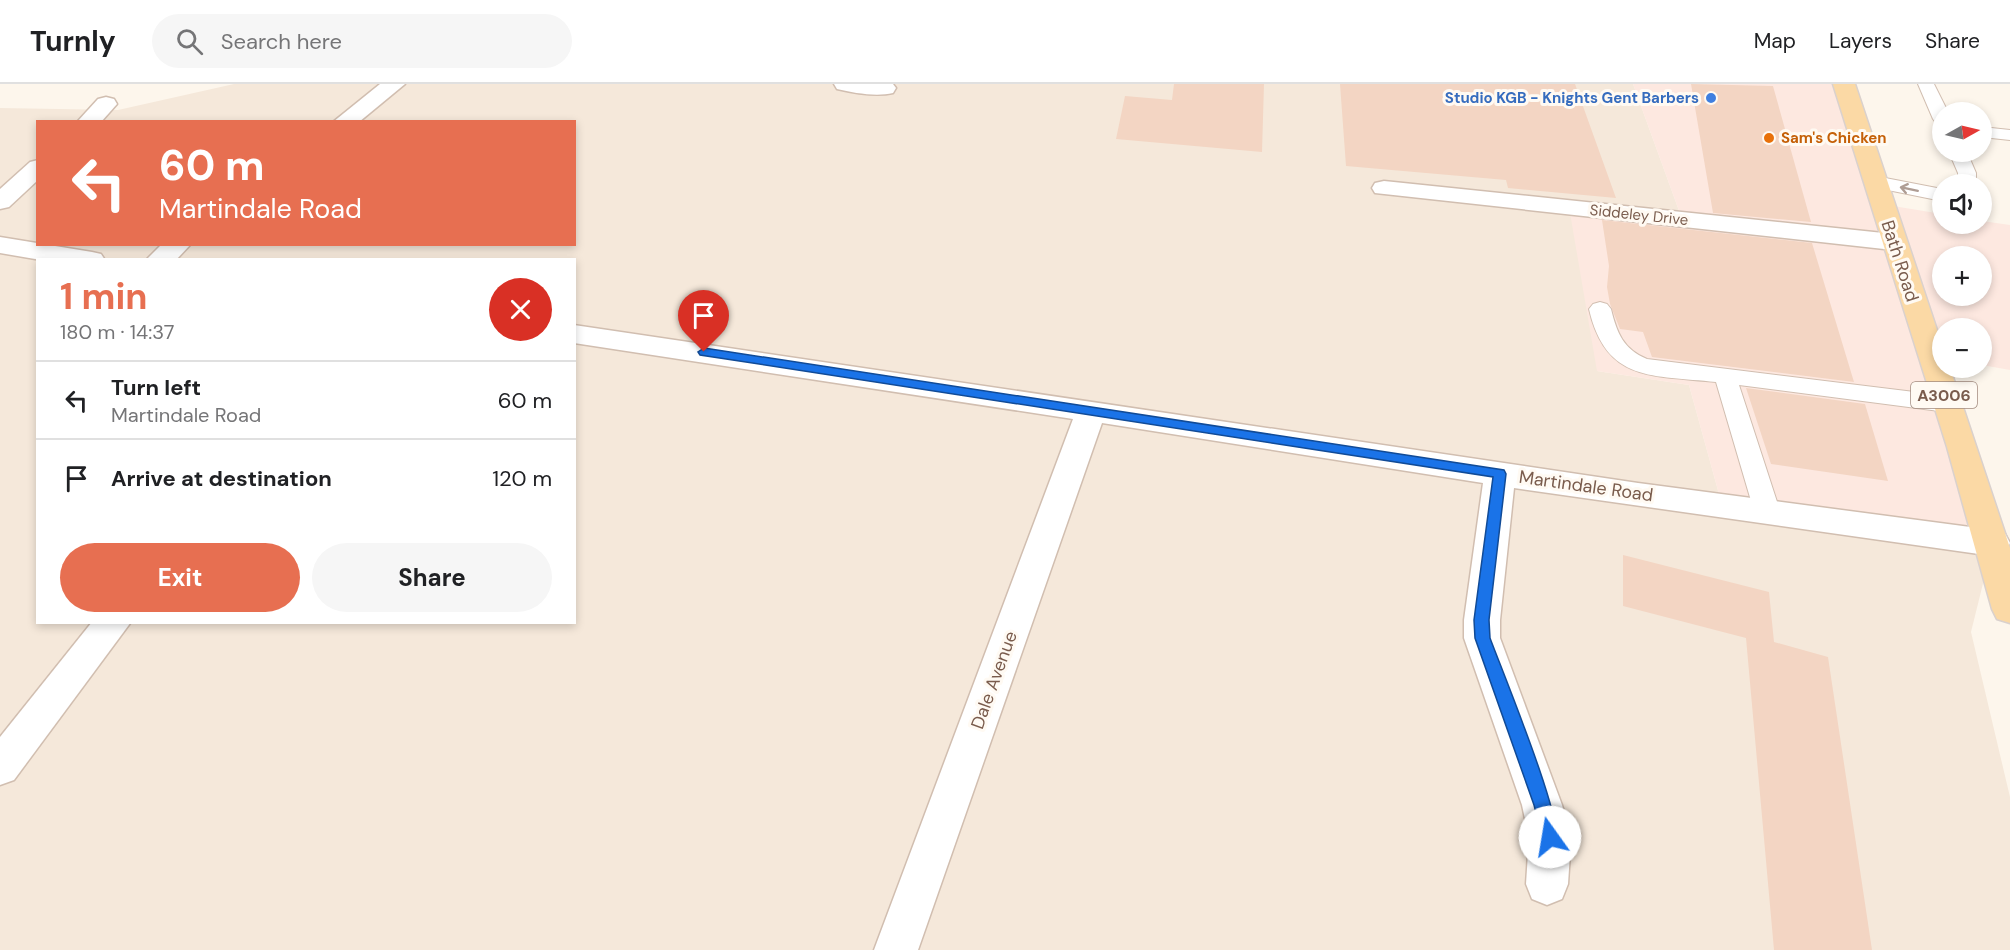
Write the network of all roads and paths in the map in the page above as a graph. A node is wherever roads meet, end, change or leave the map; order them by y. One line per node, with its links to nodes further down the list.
1 (394, 84): 9 (street)
2 (846, 84): 5 (street)
3 (1844, 84): 13 (main road, Bath Road / A3006)
4 (1926, 84): 6 (lane)
5 (885, 88)
6 (1934, 102)
7 (106, 104): 8 (street)
8 (90, 120)
9 (347, 120)
10 (1992, 133): 11 (lane)
11 (2010, 135)
12 (36, 169): 16 (street)
13 (1875, 182): 15 (lane, one-way to 13); 17 (main road, Bath Road / A3006)
14 (1384, 188): 17 (street, Siddeley Drive)
15 (1932, 193)
16 (0, 202)
17 (1893, 242): 25 (main road, Bath Road / A3006)
18 (0, 244): 20 (street)
19 (176, 246): 21 (street)
20 (80, 258)
21 (162, 258)
22 (1600, 309): 24 (lane)
23 (576, 334): 26 (street, Martindale Road)
24 (1725, 376): 25 (lane); 28 (lane)
25 (1947, 404): 29 (main road, Bath Road / A3006)
26 (1091, 411): 27 (street, Martindale Road); 34 (street, Dale Avenue)
27 (1500, 474): 28 (street, Martindale Road); 33 (street)
28 (1767, 511): 29 (street, Martindale Road)
29 (1993, 543): 30 (main road, Bath Road / A3006)
30 (2010, 609)
31 (110, 624): 32 (street)
32 (0, 767)
33 (1546, 884)
34 (896, 950)

